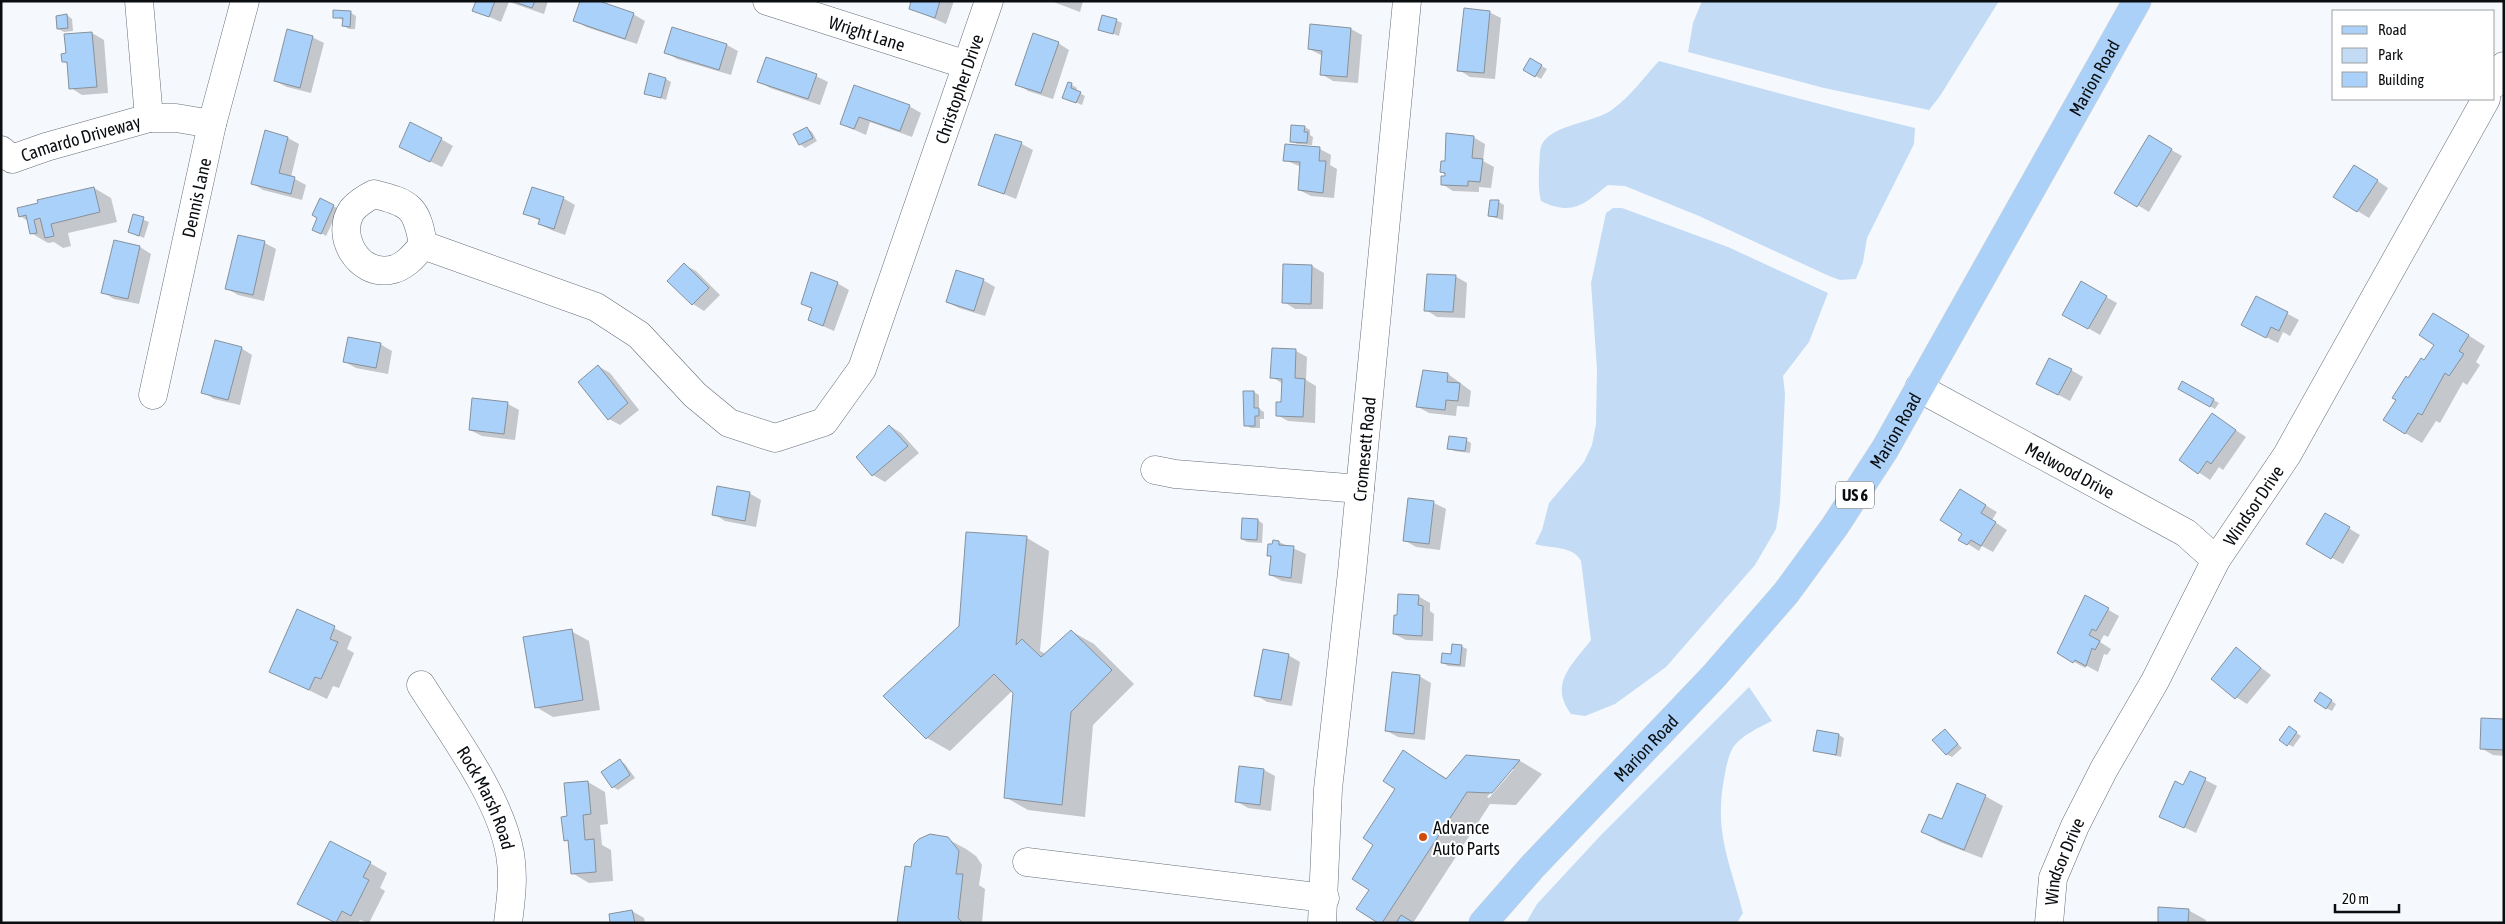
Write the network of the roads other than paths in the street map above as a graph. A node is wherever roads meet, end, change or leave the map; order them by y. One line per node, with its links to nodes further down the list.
1 (139, 1): 11 (street)
2 (244, 1): 12 (street, Dennis Lane)
3 (767, 1): 7 (street, Wright Lane)
4 (990, 1): 7 (street, Christopher Drive)
5 (1407, 1): 18 (street, Cromesett Road)
6 (2136, 1): 15 (main road, Marion Road / US 6)
7 (967, 65): 14 (street, Christopher Drive)
8 (2504, 66): 9 (street)
9 (2495, 82)
10 (2485, 100): 19 (street, Windsor Drive)
11 (149, 118): 12 (street, Camardo Driveway); 13 (street, Camardo Driveway)
12 (212, 124): 16 (street, Dennis Lane)
13 (6, 155)
14 (423, 245)
15 (1919, 388): 19 (street, Melwood Drive); 24 (main road, Marion Road / US 6)
16 (153, 395)
17 (1155, 470): 18 (street)
18 (1360, 489): 22 (street, Cromesett Road)
19 (2216, 560): 25 (street, Windsor Drive)
20 (421, 685): 23 (street, Rock Marsh Road)
21 (1026, 862): 22 (street)
22 (1323, 910)
23 (508, 923)
24 (1484, 923)
25 (2049, 923)

